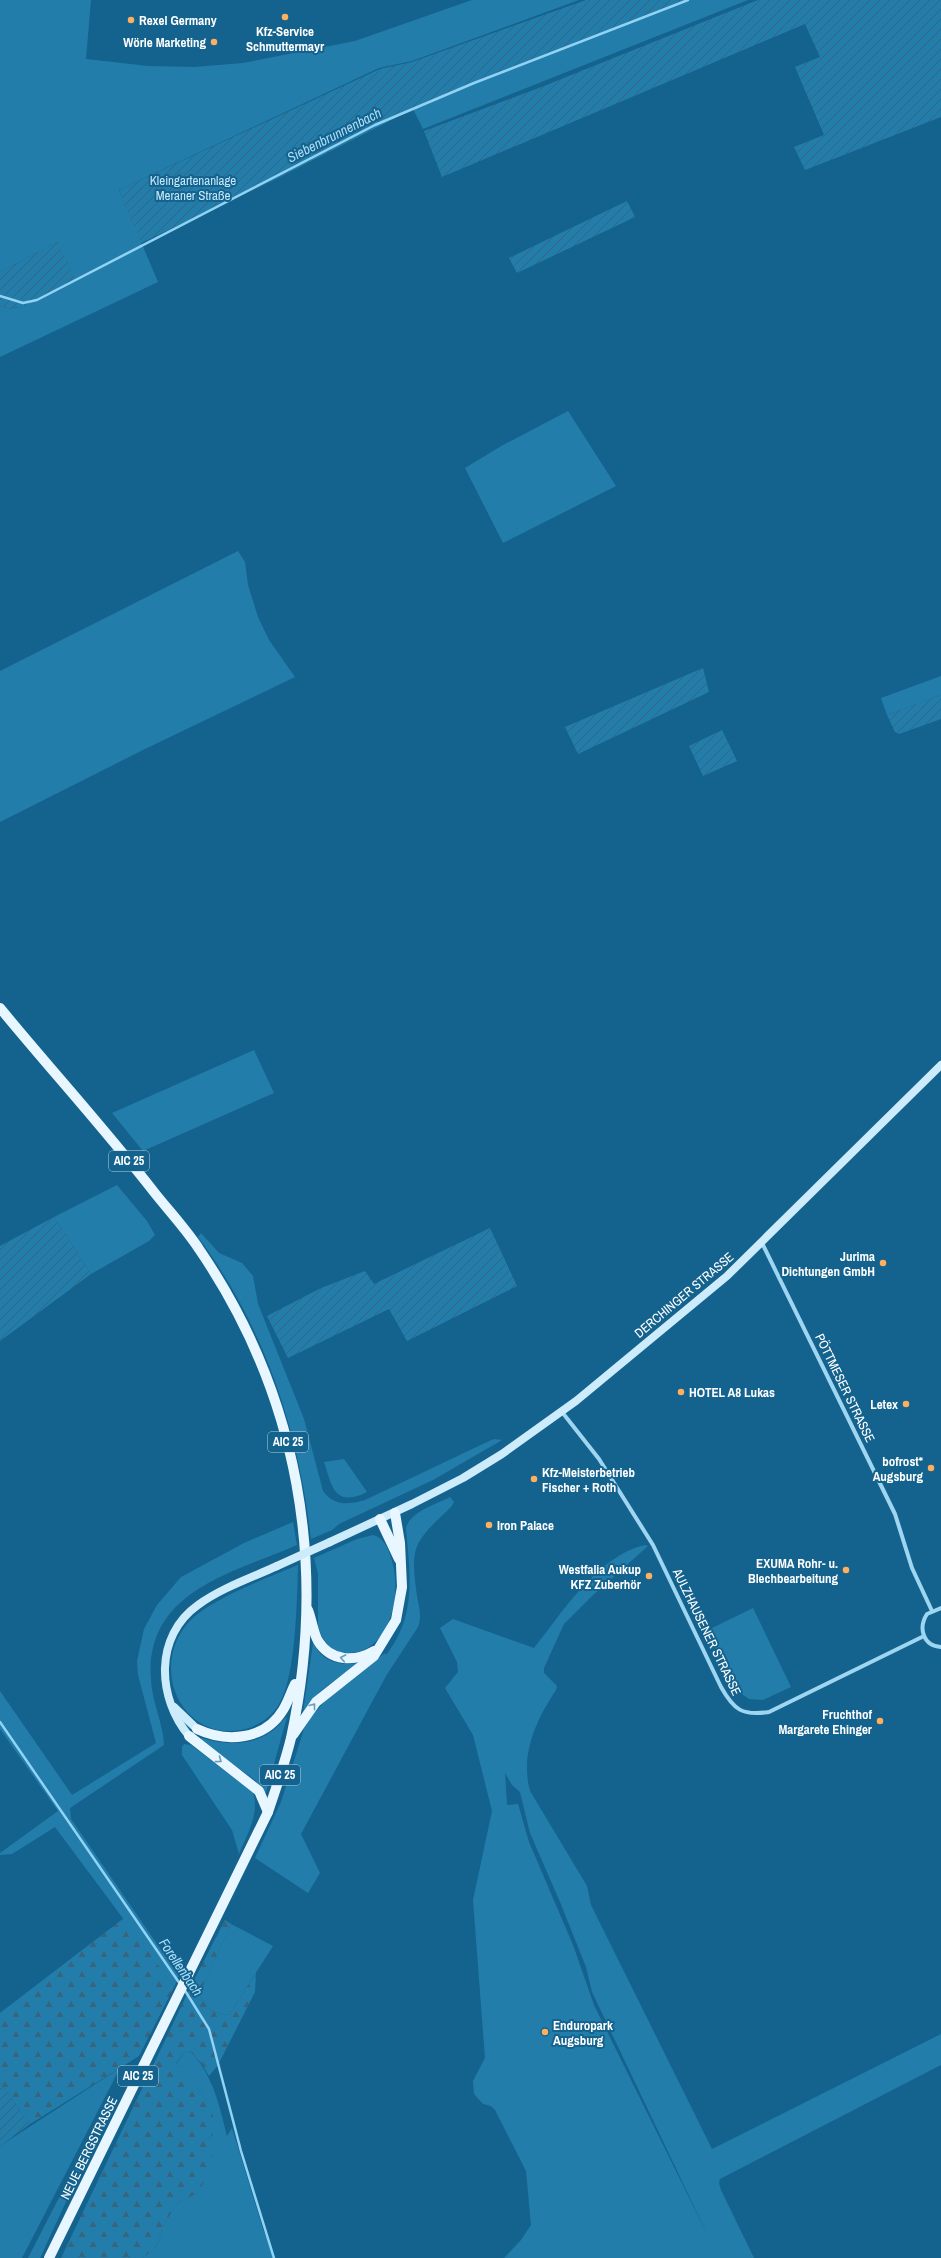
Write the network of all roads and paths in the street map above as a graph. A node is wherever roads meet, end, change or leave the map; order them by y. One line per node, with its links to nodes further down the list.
1 (0, 1008): 8 (main road, AIC 25)
2 (941, 1065): 3 (main road, DERCHINGER STRASSE)
3 (762, 1243): 4 (main road, DERCHINGER STRASSE); 10 (street, PÖTTMESER STRASSE)
4 (562, 1412): 5 (main road, DERCHINGER STRASSE); 11 (street, AULZHAUSENER STRASSE)
5 (395, 1512): 6 (main road, DERCHINGER STRASSE); 7 (main road)
6 (380, 1519): 7 (main road); 15 (main road, DERCHINGER STRASSE, bridge)
7 (401, 1563): 13 (main road)
8 (307, 1607): 13 (main road, one-way to 8); 14 (main road, AIC 25)
9 (941, 1608): 10 (street)
10 (932, 1611): 11 (street)
11 (924, 1636): 12 (street)
12 (941, 1647)
13 (379, 1648): 18 (main road, one-way to 13)
14 (300, 1673): 16 (main road); 18 (main road, AIC 25)
15 (170, 1704): 16 (main road); 17 (main road, DERCHINGER STRASSE)
16 (197, 1729): 17 (street)
17 (189, 1736): 19 (main road, one-way to 19)
18 (291, 1739): 19 (main road, AIC 25)
19 (268, 1812): 20 (main road, NEUE BERGSTRASSE / AIC 25)
20 (49, 2258)

